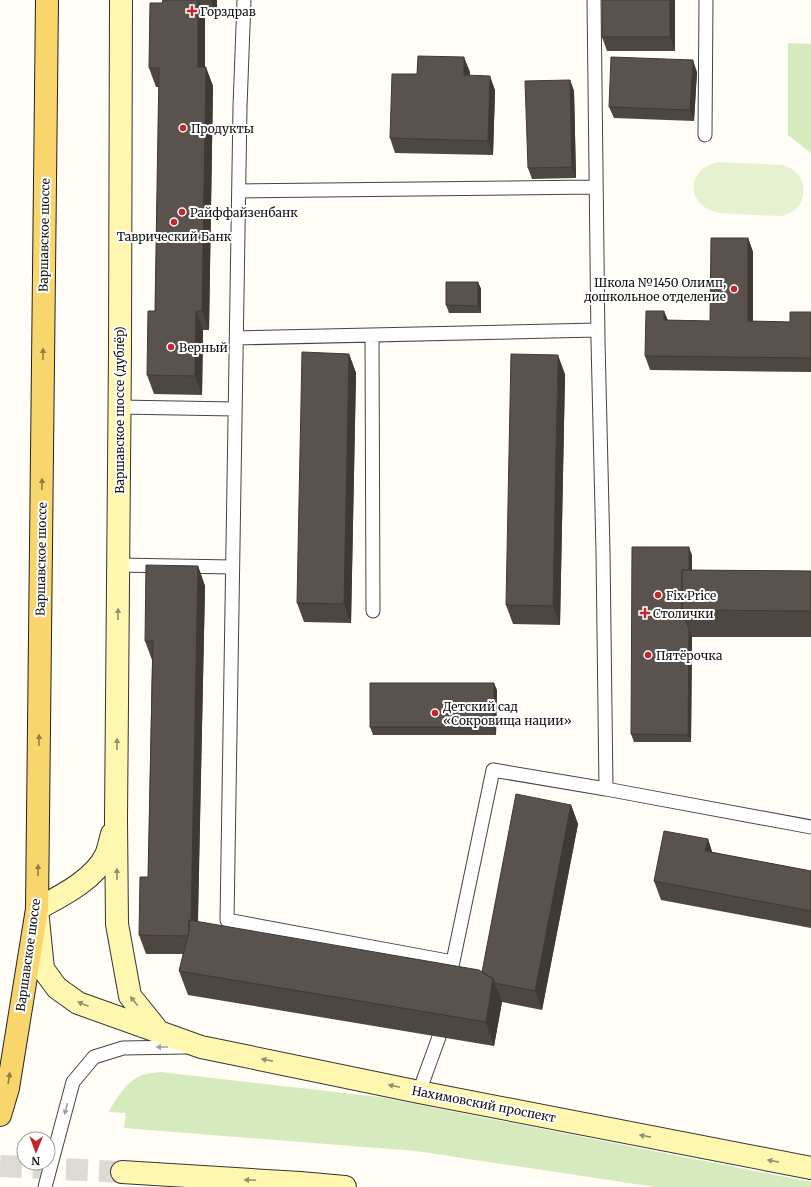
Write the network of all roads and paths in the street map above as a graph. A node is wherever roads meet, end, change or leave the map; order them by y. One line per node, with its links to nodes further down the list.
1 (47, 0): 20 (main road, Варшавское шоссе, one-way to 1)
2 (121, 0): 12 (street, Варшавское шоссе (дублёр))
3 (244, 0): 8 (lane)
4 (594, 0): 7 (lane)
5 (706, 0): 6 (lane)
6 (704, 135)
7 (596, 187): 8 (lane); 9 (lane)
8 (239, 191): 11 (lane)
9 (598, 330): 10 (lane); 17 (lane)
10 (372, 336): 11 (lane); 16 (lane)
11 (237, 338): 13 (lane)
12 (119, 407): 13 (lane); 14 (street, Варшавское шоссе (дублёр))
13 (235, 409): 15 (lane)
14 (118, 565): 15 (lane); 18 (street, Варшавское шоссе (дублёр), one-way to 14)
15 (232, 567): 21 (lane)
16 (373, 611)
17 (606, 789): 19 (lane); 21 (lane)
18 (116, 819): 20 (street, Варшавское шоссе (дублёр)); 23 (street, Варшавское шоссе (дублёр), one-way to 18)
19 (811, 827)
20 (37, 909): 23 (street, Нахимовский проспект, one-way to 20); 27 (main road, Варшавское шоссе, one-way to 20)
21 (453, 962): 22 (lane)
22 (449, 981)
23 (159, 1032): 25 (street, Нахимовский проспект)
24 (439, 1037): 26 (lane)
25 (201, 1047): 26 (street, Нахимовский проспект, one-way to 25); 30 (lane, one-way to 30)
26 (419, 1092): 28 (street, Нахимовский проспект, one-way to 26)
27 (0, 1115)
28 (811, 1168)
29 (122, 1172): 31 (street, one-way to 29)
30 (45, 1187)
31 (345, 1187)

